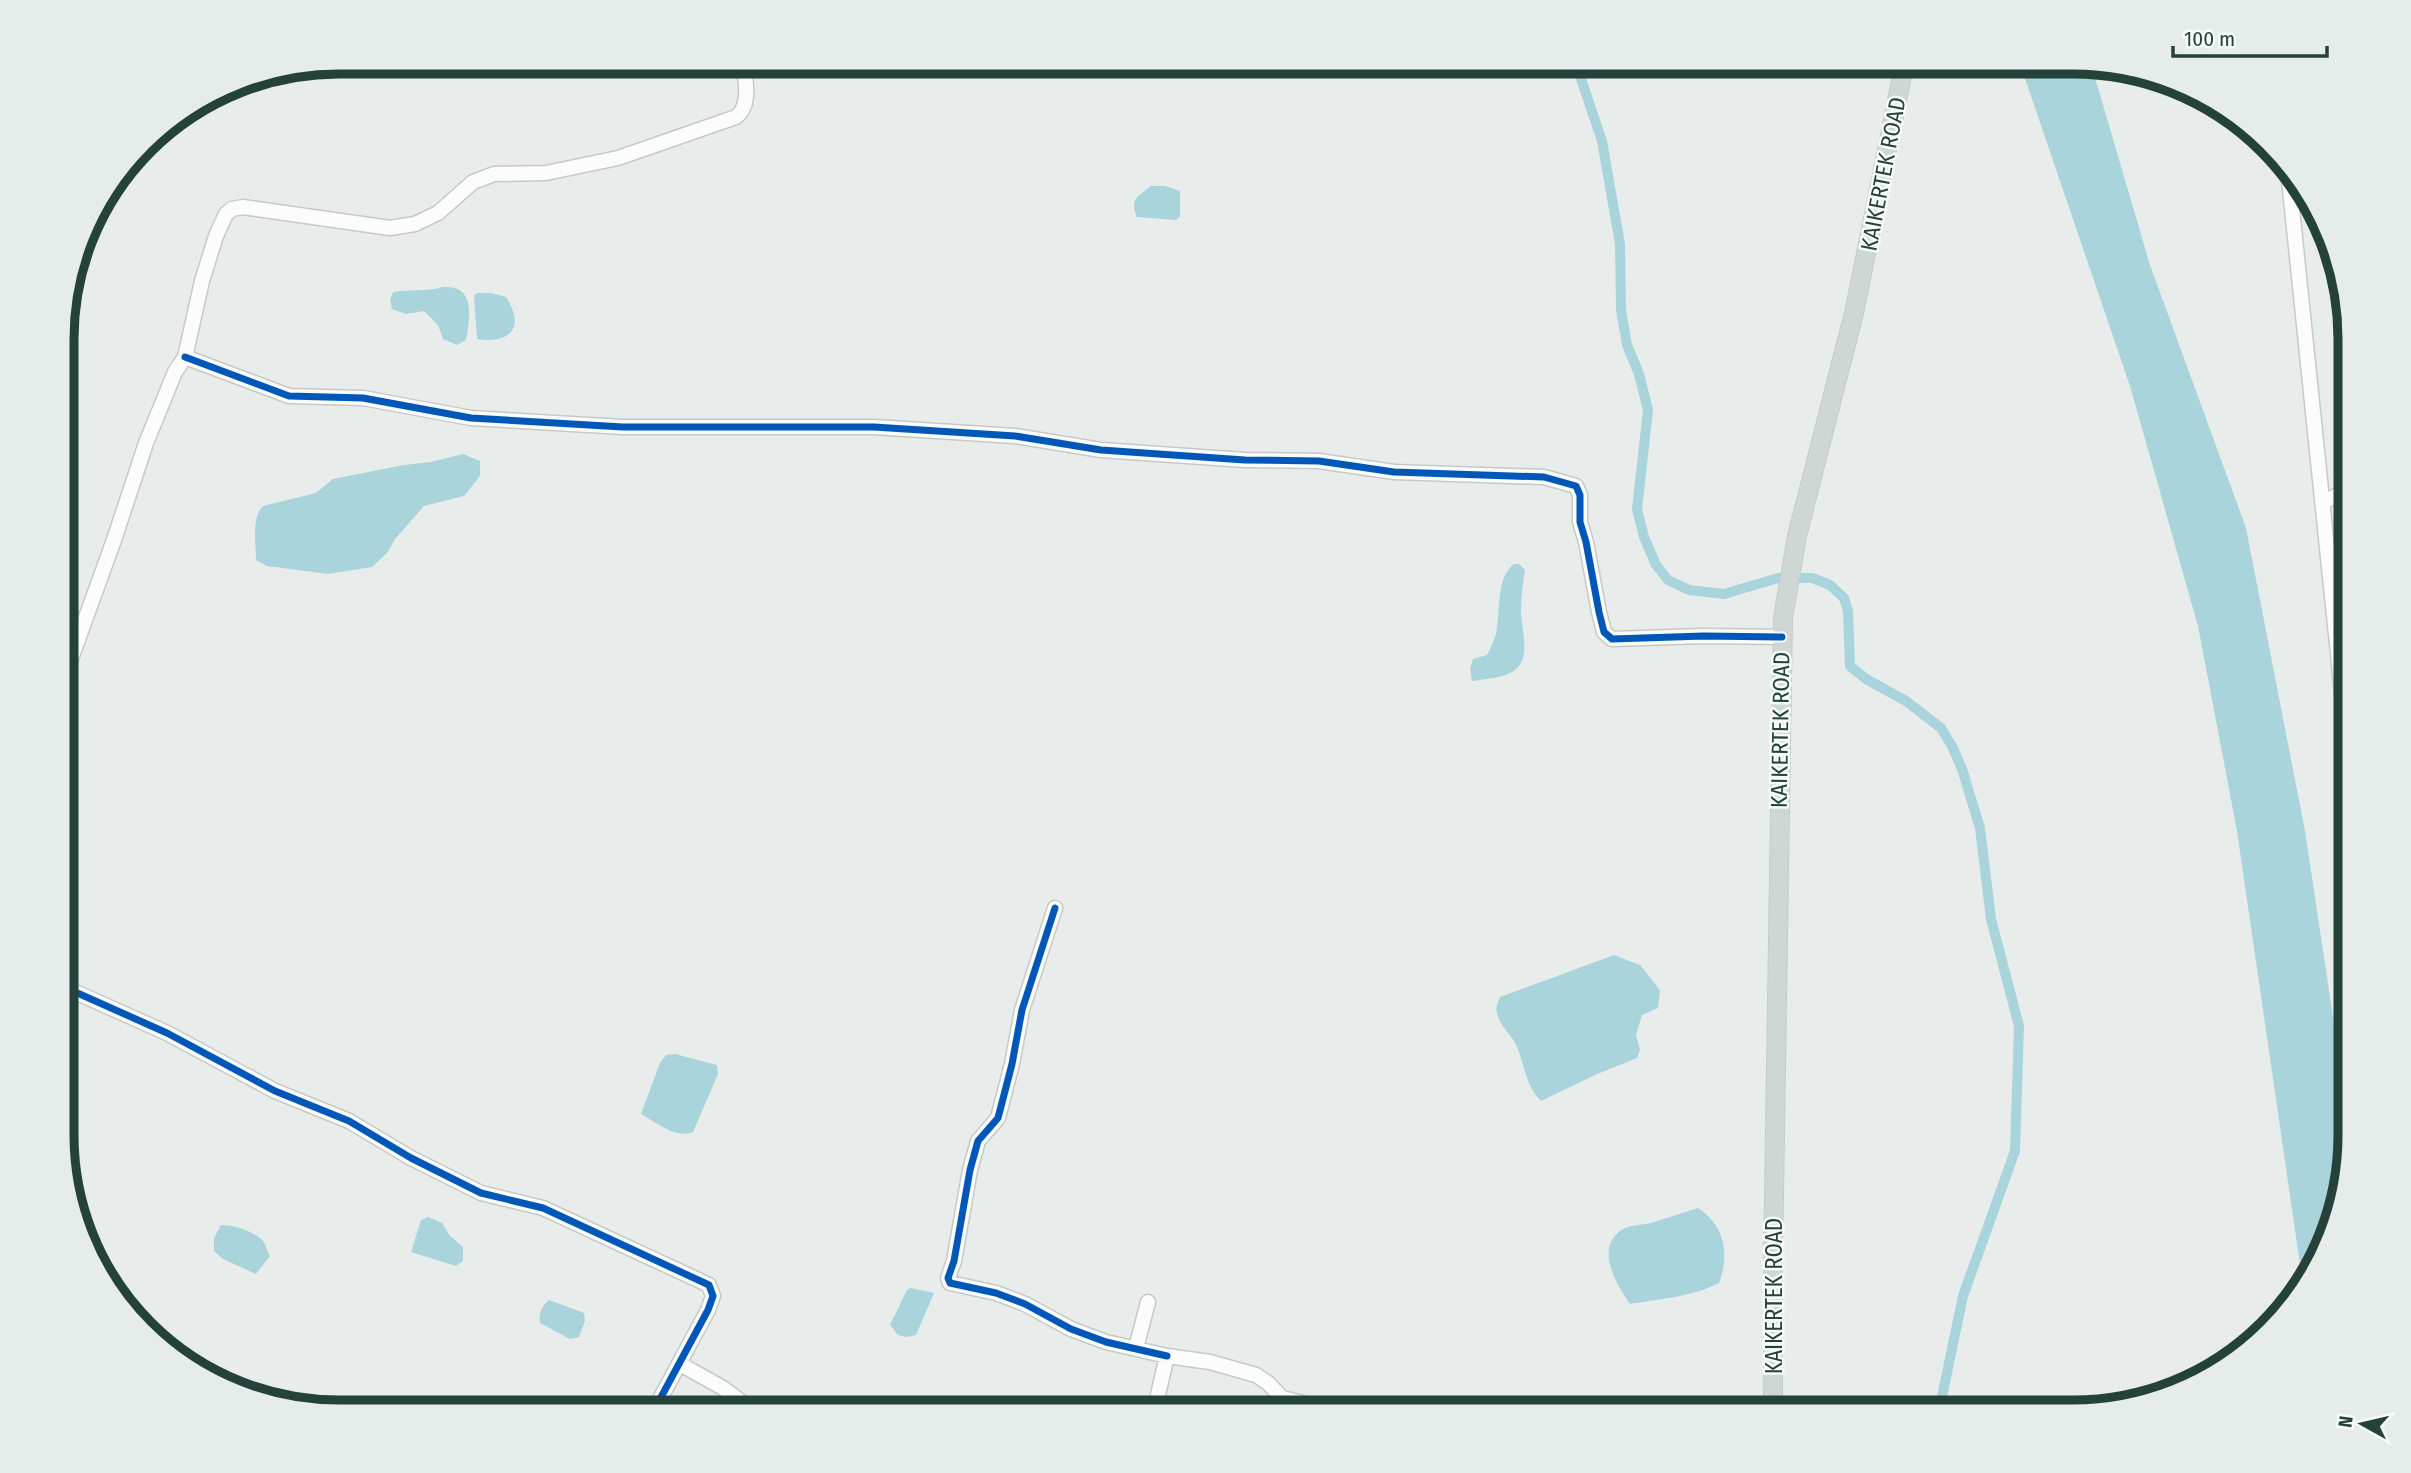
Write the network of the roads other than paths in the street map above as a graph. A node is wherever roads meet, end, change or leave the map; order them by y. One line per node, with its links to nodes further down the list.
1 (744, 74): 4 (street)
2 (1902, 74): 7 (main road, KAIKERTEK ROAD)
3 (2290, 186): 6 (street)
4 (185, 357): 7 (street); 8 (street)
5 (2338, 495): 6 (street)
6 (2323, 502): 9 (street)
7 (1782, 637): 20 (main road, KAIKERTEK ROAD)
8 (74, 650)
9 (2338, 651)
10 (1055, 908): 13 (street)
11 (74, 991): 15 (street)
12 (1148, 1302): 13 (street)
13 (1136, 1348): 14 (street)
14 (1167, 1356): 18 (street); 19 (street)
15 (680, 1364): 16 (street); 17 (street)
16 (660, 1400)
17 (739, 1400)
18 (1157, 1400)
19 (1290, 1400)
20 (1773, 1400)

